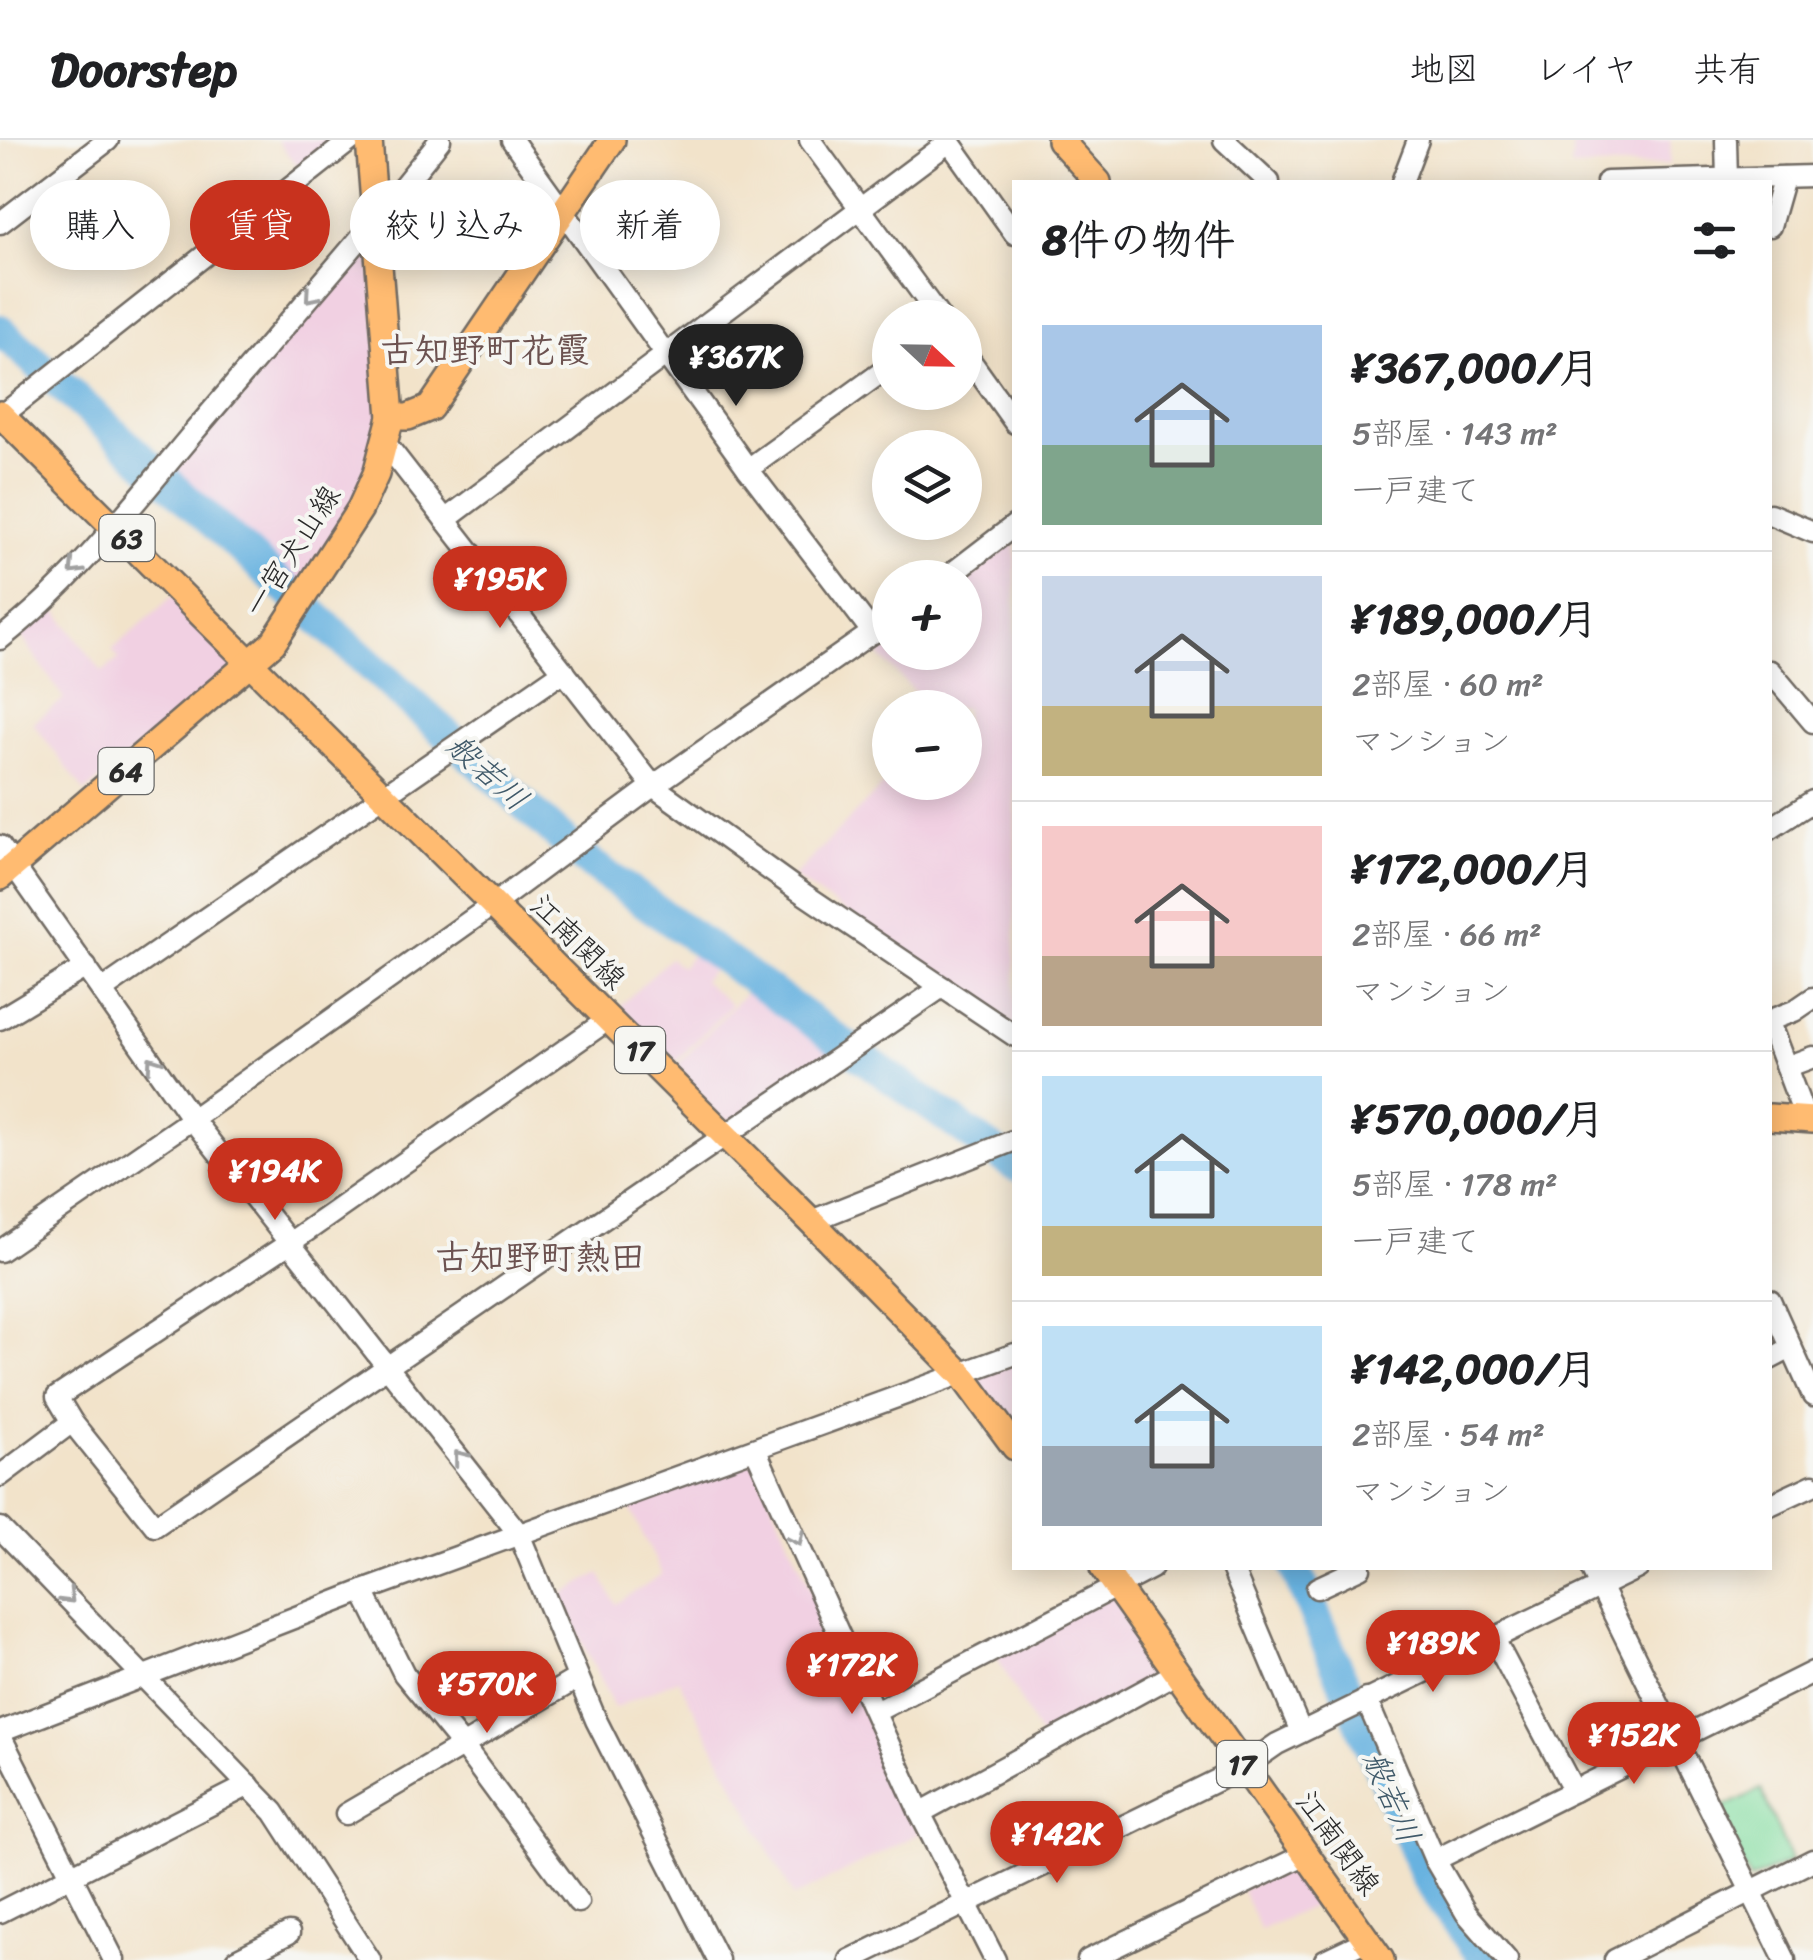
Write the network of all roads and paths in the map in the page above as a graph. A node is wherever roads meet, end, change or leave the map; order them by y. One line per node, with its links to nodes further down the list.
1 (108, 140): 25 (street)
2 (352, 140): 33 (street)
3 (370, 140): 15 (main road, 一宮犬山線 / 64)
4 (440, 140): 16 (street)
5 (512, 140): 23 (street)
6 (612, 140): 23 (main road)
7 (810, 140): 22 (street)
8 (1060, 140): 17 (main road)
9 (1224, 140): 18 (street)
10 (1418, 140): 19 (street)
11 (1726, 140): 20 (street)
12 (948, 141): 22 (street); 26 (street)
13 (1813, 176): 14 (street)
14 (1784, 178): 21 (street); 24 (street)
15 (372, 180)
16 (409, 180)
17 (1096, 180)
18 (1268, 180)
19 (1403, 180)
20 (1726, 180)
21 (1745, 180)
22 (861, 206): 29 (street); 30 (street)
23 (564, 211): 30 (street); 34 (main road)
24 (1772, 219)
25 (0, 223)
26 (1012, 230)
27 (350, 252): 40 (street, one-way to 40)
28 (379, 270): 34 (main road, 一宮犬山線 / 64)
29 (927, 300)
30 (667, 354): 37 (street); 39 (street)
31 (982, 377): 35 (street)
32 (872, 379): 37 (street)
33 (1, 415): 40 (main road, 63)
34 (391, 418): 36 (main road, 一宮犬山線 / 64)
35 (1012, 420)
36 (386, 444): 39 (street); 47 (main road, 一宮犬山線 / 64)
37 (748, 469): 44 (street)
38 (1772, 515): 42 (street)
39 (445, 520): 48 (street)
40 (115, 527): 46 (street, one-way to 46); 47 (main road, 63)
41 (1012, 527): 43 (street)
42 (1813, 532)
43 (969, 560)
44 (872, 614)
45 (872, 633): 51 (street)
46 (0, 639)
47 (251, 665): 52 (main road, 江南関線 / 17); 55 (main road, 一宮犬山線 / 64)
48 (564, 672): 51 (street); 52 (street)
49 (1772, 672): 50 (street)
50 (1813, 722)
51 (653, 786): 56 (street); 58 (street)
52 (383, 795): 56 (main road, 江南関線 / 17); 59 (street)
53 (1813, 801): 54 (street)
54 (1772, 828)
55 (5, 862): 57 (street)
56 (494, 904): 64 (main road, 江南関線 / 17); 69 (street)
57 (86, 966): 59 (street); 62 (street)
58 (942, 987): 65 (street); 71 (street)
59 (102, 990): 69 (street, one-way to 59)
60 (1813, 998): 61 (street)
61 (1772, 1016)
62 (0, 1019)
63 (1772, 1019): 67 (street)
64 (609, 1020): 71 (main road, 江南関線 / 17); 74 (street)
65 (1012, 1034)
66 (1813, 1057): 67 (street)
67 (1786, 1066): 70 (street)
68 (1772, 1118): 70 (main road)
69 (192, 1119): 74 (street); 75 (street)
70 (1810, 1121)
71 (726, 1136): 73 (main road, 江南関線 / 17); 80 (street)
72 (1012, 1141): 73 (street)
73 (811, 1221): 81 (main road, 江南関線 / 17)
74 (291, 1242): 80 (street); 83 (street)
75 (0, 1251)
76 (1772, 1304): 77 (street)
77 (1792, 1348): 79 (street); 82 (street)
78 (1012, 1355): 81 (street)
79 (1772, 1358)
80 (390, 1368): 83 (street); 90 (street, one-way to 80)
81 (962, 1375): 84 (main road, 江南関線 / 17); 85 (street)
82 (1813, 1396)
83 (72, 1422): 86 (street)
84 (1012, 1443)
85 (756, 1451): 90 (street); 105 (street, one-way to 105)
86 (0, 1476)
87 (1813, 1485): 88 (street)
88 (1772, 1504)
89 (0, 1528): 102 (street, one-way to 102)
90 (520, 1534): 98 (street); 103 (street)
91 (1142, 1570): 95 (street)
92 (1233, 1570): 106 (street)
93 (1356, 1570): 97 (street)
94 (1628, 1570): 96 (street)
95 (1110, 1576): 101 (main road, 江南関線 / 17); 105 (street)
96 (1596, 1576): 99 (street); 108 (street)
97 (1317, 1588)
98 (363, 1591): 102 (street); 109 (street)
99 (1493, 1636): 104 (street); 112 (street)
100 (1813, 1672): 108 (street)
101 (1176, 1674): 110 (main road, 江南関線 / 17); 113 (street)
102 (141, 1675): 107 (street); 111 (street)
103 (578, 1678): 109 (street); 128 (street)
104 (1366, 1700): 106 (street); 116 (street)
105 (877, 1710): 113 (street)
106 (1301, 1732): 110 (street)
107 (0, 1734): 118 (street)
108 (1676, 1737): 112 (street); 119 (street)
109 (463, 1746): 114 (street); 120 (street)
110 (1244, 1767): 115 (main road, 江南関線 / 17); 121 (street)
111 (249, 1785): 118 (street); 127 (street)
112 (1574, 1791): 116 (street)
113 (920, 1813): 121 (street)
114 (346, 1814)
115 (1306, 1854): 124 (main road, 江南関線 / 17); 131 (street)
116 (1435, 1860): 133 (street)
117 (1813, 1860): 119 (street)
118 (72, 1877): 122 (street); 125 (street)
119 (1751, 1892): 134 (street); 135 (street)
120 (578, 1902)
121 (966, 1902): 129 (street); 130 (street)
122 (0, 1912)
123 (288, 1933): 126 (street)
124 (1374, 1950): 132 (street)
125 (114, 1960)
126 (236, 1960)
127 (370, 1960)
128 (718, 1960)
129 (850, 1960)
130 (995, 1960)
131 (1088, 1960)
132 (1325, 1960)
133 (1507, 1960)
134 (1615, 1960)
135 (1785, 1960)

